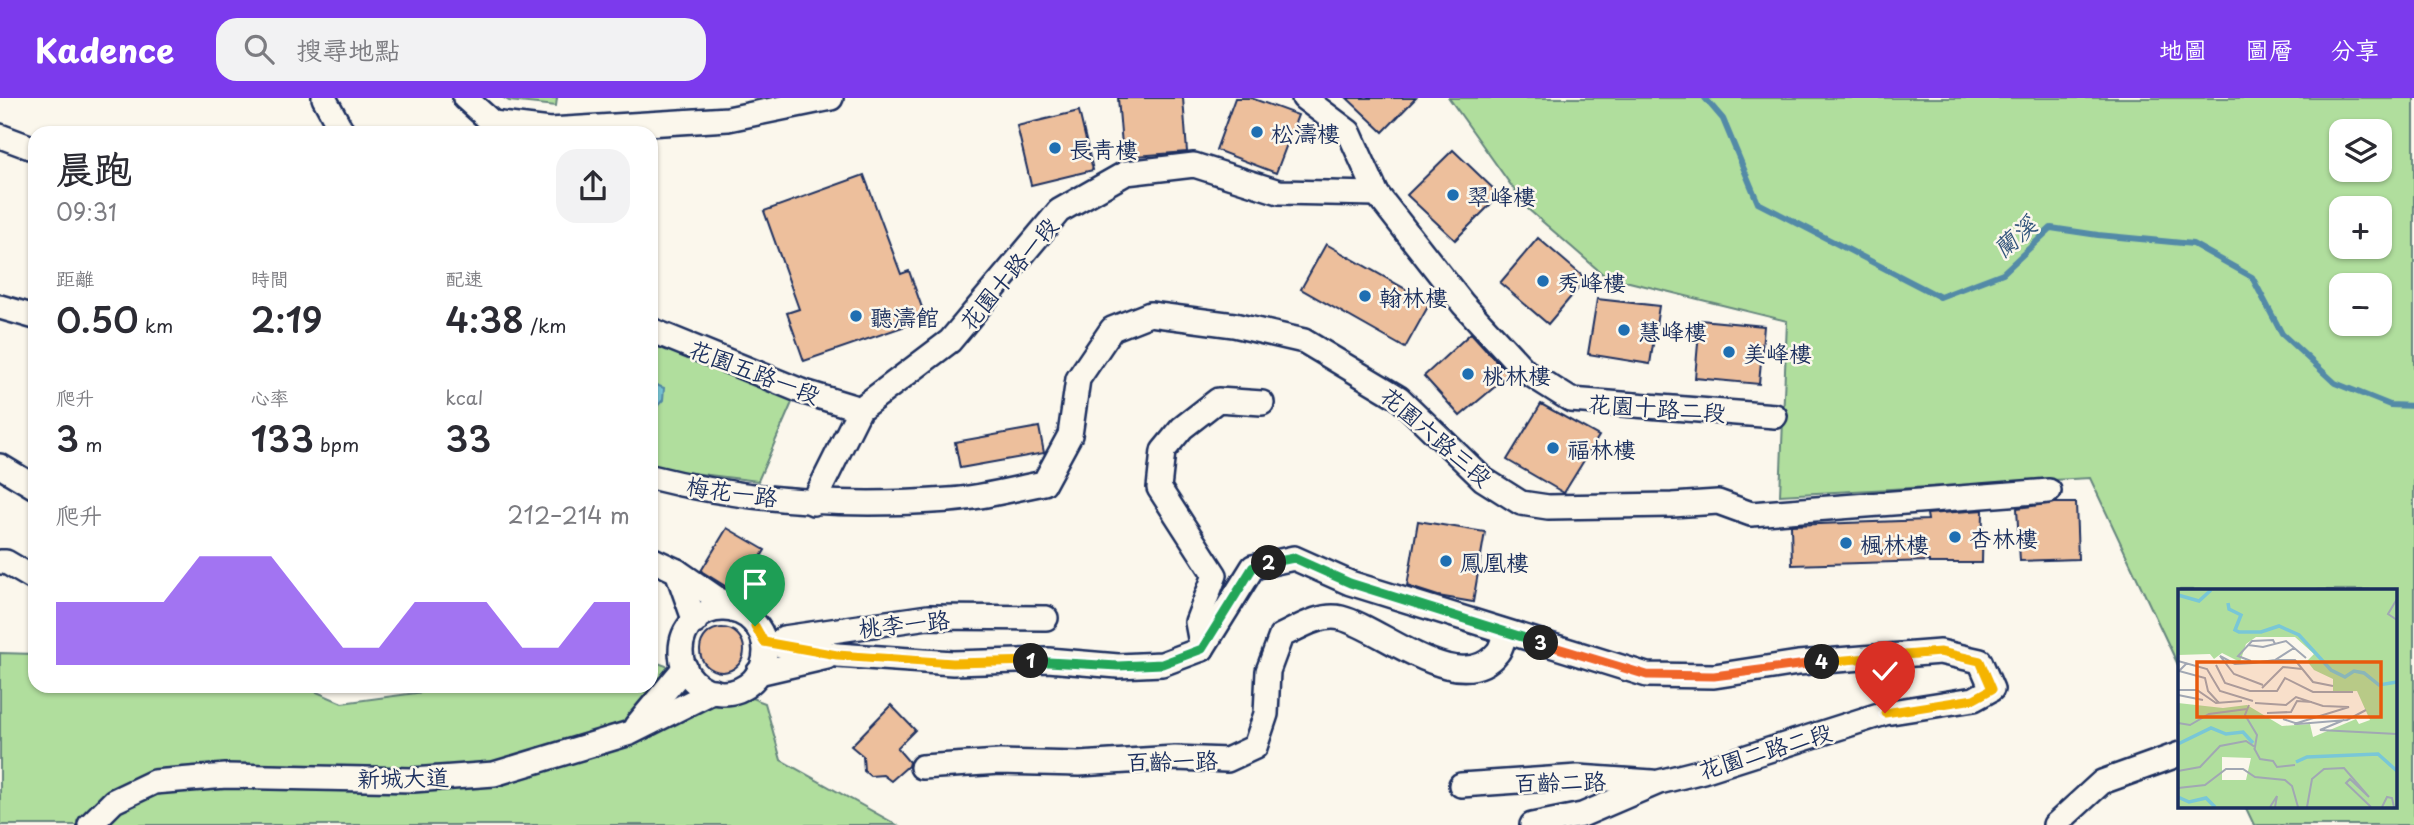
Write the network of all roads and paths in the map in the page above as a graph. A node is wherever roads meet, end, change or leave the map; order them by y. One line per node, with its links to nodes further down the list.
1 (324, 98): 5 (street)
2 (465, 98): 6 (street)
3 (831, 98): 7 (street)
4 (1304, 98): 10 (street, 花園十路二段)
5 (339, 126)
6 (517, 126)
7 (615, 126)
8 (0, 136): 9 (street)
9 (28, 146)
10 (1377, 194): 15 (street, 花園十路一段); 16 (street, 花園十路二段)
11 (0, 307): 12 (street)
12 (28, 315)
13 (658, 333): 15 (street, 花園五路一段)
14 (1262, 403): 31 (street)
15 (860, 410): 21 (street)
16 (1775, 416)
17 (0, 466): 19 (street)
18 (658, 479): 21 (street, 梅花一路)
19 (28, 483)
20 (2049, 491): 21 (street, 花園六路三段)
21 (813, 503)
22 (0, 562): 25 (street)
23 (658, 562): 24 (street)
24 (677, 571): 26 (street); 28 (street)
25 (28, 575)
26 (737, 613): 28 (street); 30 (street)
27 (1046, 618): 30 (street, 桃李一路)
28 (695, 622): 33 (street)
29 (1506, 632): 31 (street); 38 (street, 百齡一路); 39 (street, 花園二路二段)
30 (764, 642): 32 (street); 34 (street)
31 (1202, 649): 32 (street)
32 (837, 655): 34 (street)
33 (685, 667): 35 (street); 36 (street)
34 (758, 673): 35 (street)
35 (714, 691): 36 (street, 新城大道)
36 (630, 733): 41 (street, 新城大道)
37 (2178, 754): 43 (street)
38 (922, 766)
39 (1659, 782): 40 (street, 百齡二路); 42 (street, 花園二路二段)
40 (1461, 785)
41 (90, 825)
42 (1532, 825)
43 (2055, 825)

